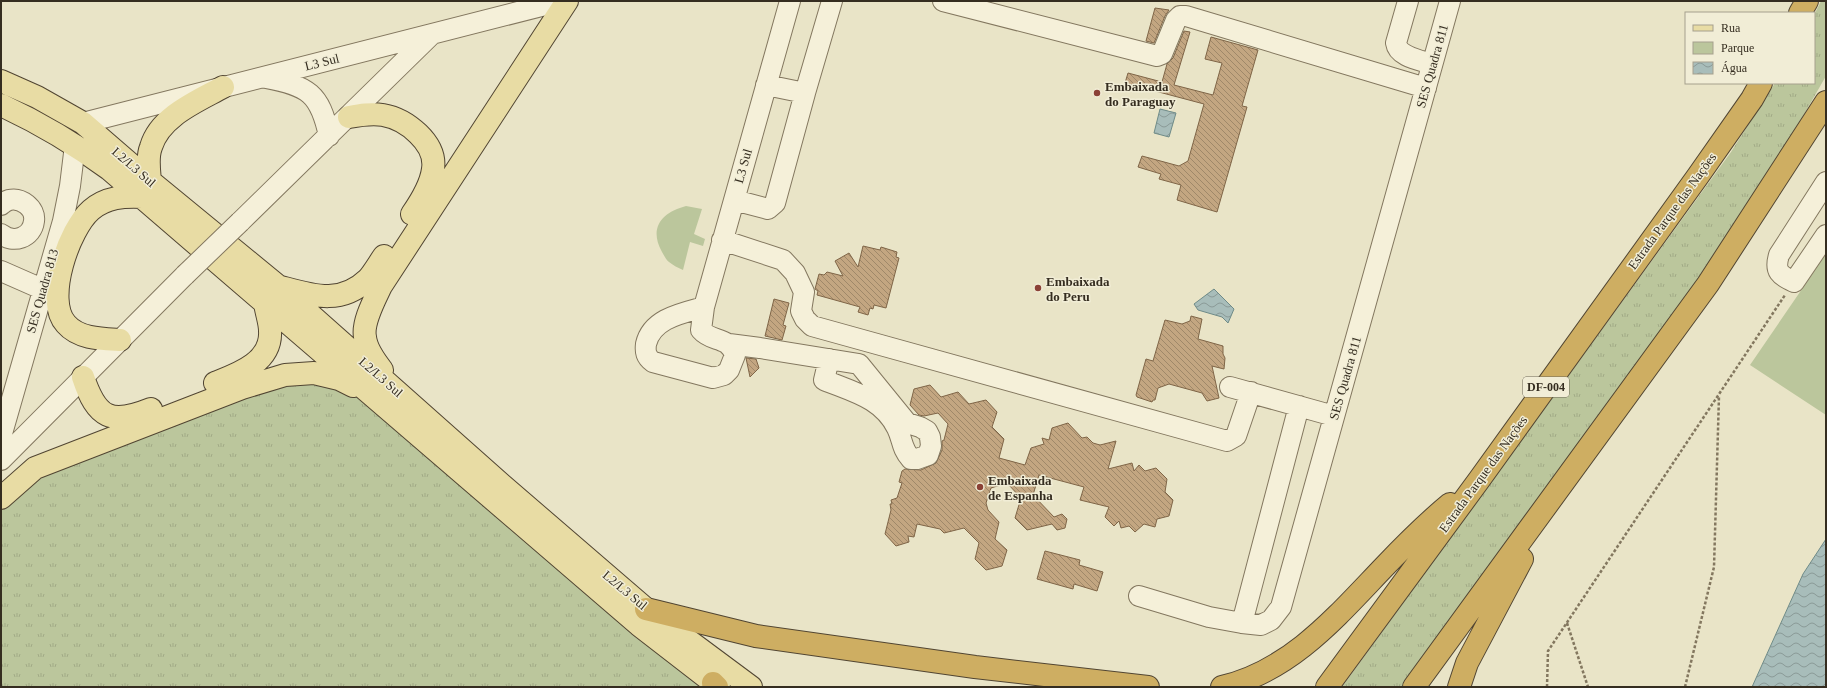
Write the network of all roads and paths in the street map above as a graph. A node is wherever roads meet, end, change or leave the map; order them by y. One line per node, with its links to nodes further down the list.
1 (561, 1): 10 (street, L3 Sul)
2 (567, 1): 47 (main road)
3 (790, 1): 15 (street, L3 Sul)
4 (832, 1): 18 (street)
5 (942, 1): 17 (street)
6 (1408, 1): 11 (street)
7 (1450, 1): 11 (street, SES Quadra 811)
8 (1807, 1): 9 (highway)
9 (1801, 12)
10 (431, 35): 12 (street, L3 Sul); 22 (street)
11 (1432, 64): 17 (street, SES Quadra 811)
12 (262, 78): 16 (street, L3 Sul); 25 (street)
13 (1, 81): 23 (main road, L2/L3 Sul)
14 (1760, 84): 57 (highway, Estrada Parque das Nações / DF-004)
15 (766, 85): 18 (street); 29 (street, L3 Sul)
16 (223, 87): 23 (street, L3 Sul); 28 (main road)
17 (1426, 88): 53 (street, SES Quadra 811)
18 (805, 93): 29 (street)
19 (1826, 102): 24 (highway)
20 (1, 106): 26 (main road, L2/L3 Sul)
21 (1826, 113): 24 (street)
22 (349, 117): 25 (street); 38 (main road)
23 (83, 123): 28 (main road, L2/L3 Sul)
24 (1809, 131): 58 (highway)
25 (329, 136): 42 (street, bridge)
26 (75, 145): 28 (main road, L2/L3 Sul); 35 (street, SES Quadra 813)
27 (1826, 182): 37 (street)
28 (146, 189): 38 (main road, L2/L3 Sul); 40 (main road, L2/L3 Sul); 42 (main road)
29 (734, 200): 34 (street, L3 Sul)
30 (1, 205): 31 (street)
31 (30, 232): 32 (street); 35 (street)
32 (1, 234)
33 (1826, 235): 37 (street)
34 (722, 240): 41 (street, L3 Sul); 48 (street)
35 (55, 246): 39 (street, SES Quadra 813)
36 (1, 271): 39 (street)
37 (1794, 282): 63 (path)
38 (278, 286): 47 (main road, L2/L3 Sul)
39 (42, 289): 55 (street, SES Quadra 813)
40 (265, 303): 45 (main road); 50 (main road, L2/L3 Sul)
41 (704, 308): 43 (street, L3 Sul); 43 (street)
42 (120, 340): 45 (street)
43 (729, 344): 44 (street)
44 (829, 359): 51 (street); 51 (street)
45 (83, 377): 56 (street)
46 (1230, 387): 48 (street)
47 (395, 390): 61 (main road, L2/L3 Sul)
48 (1250, 392): 52 (street)
49 (1719, 395): 73 (path)
50 (374, 396): 59 (main road); 64 (main road, L2/L3 Sul)
51 (879, 397): 54 (street)
52 (1299, 406): 53 (street); 62 (street)
53 (1334, 416): 62 (street, SES Quadra 811)
54 (902, 426)
55 (1, 436)
56 (1, 460)
57 (1479, 480): 67 (highway); 68 (highway, Estrada Parque das Nações / DF-004)
58 (1563, 484): 69 (highway); 70 (highway)
59 (1, 498)
60 (1139, 596): 62 (street, SES Quadra 811)
61 (646, 609): 65 (main road, L2/L3 Sul); 66 (highway)
62 (1242, 623)
63 (1568, 623): 71 (path); 72 (path)
64 (716, 686)
65 (751, 687)
66 (1148, 687)
67 (1222, 687)
68 (1327, 687)
69 (1414, 687)
70 (1459, 687)
71 (1547, 687)
72 (1588, 687)
73 (1685, 687)

